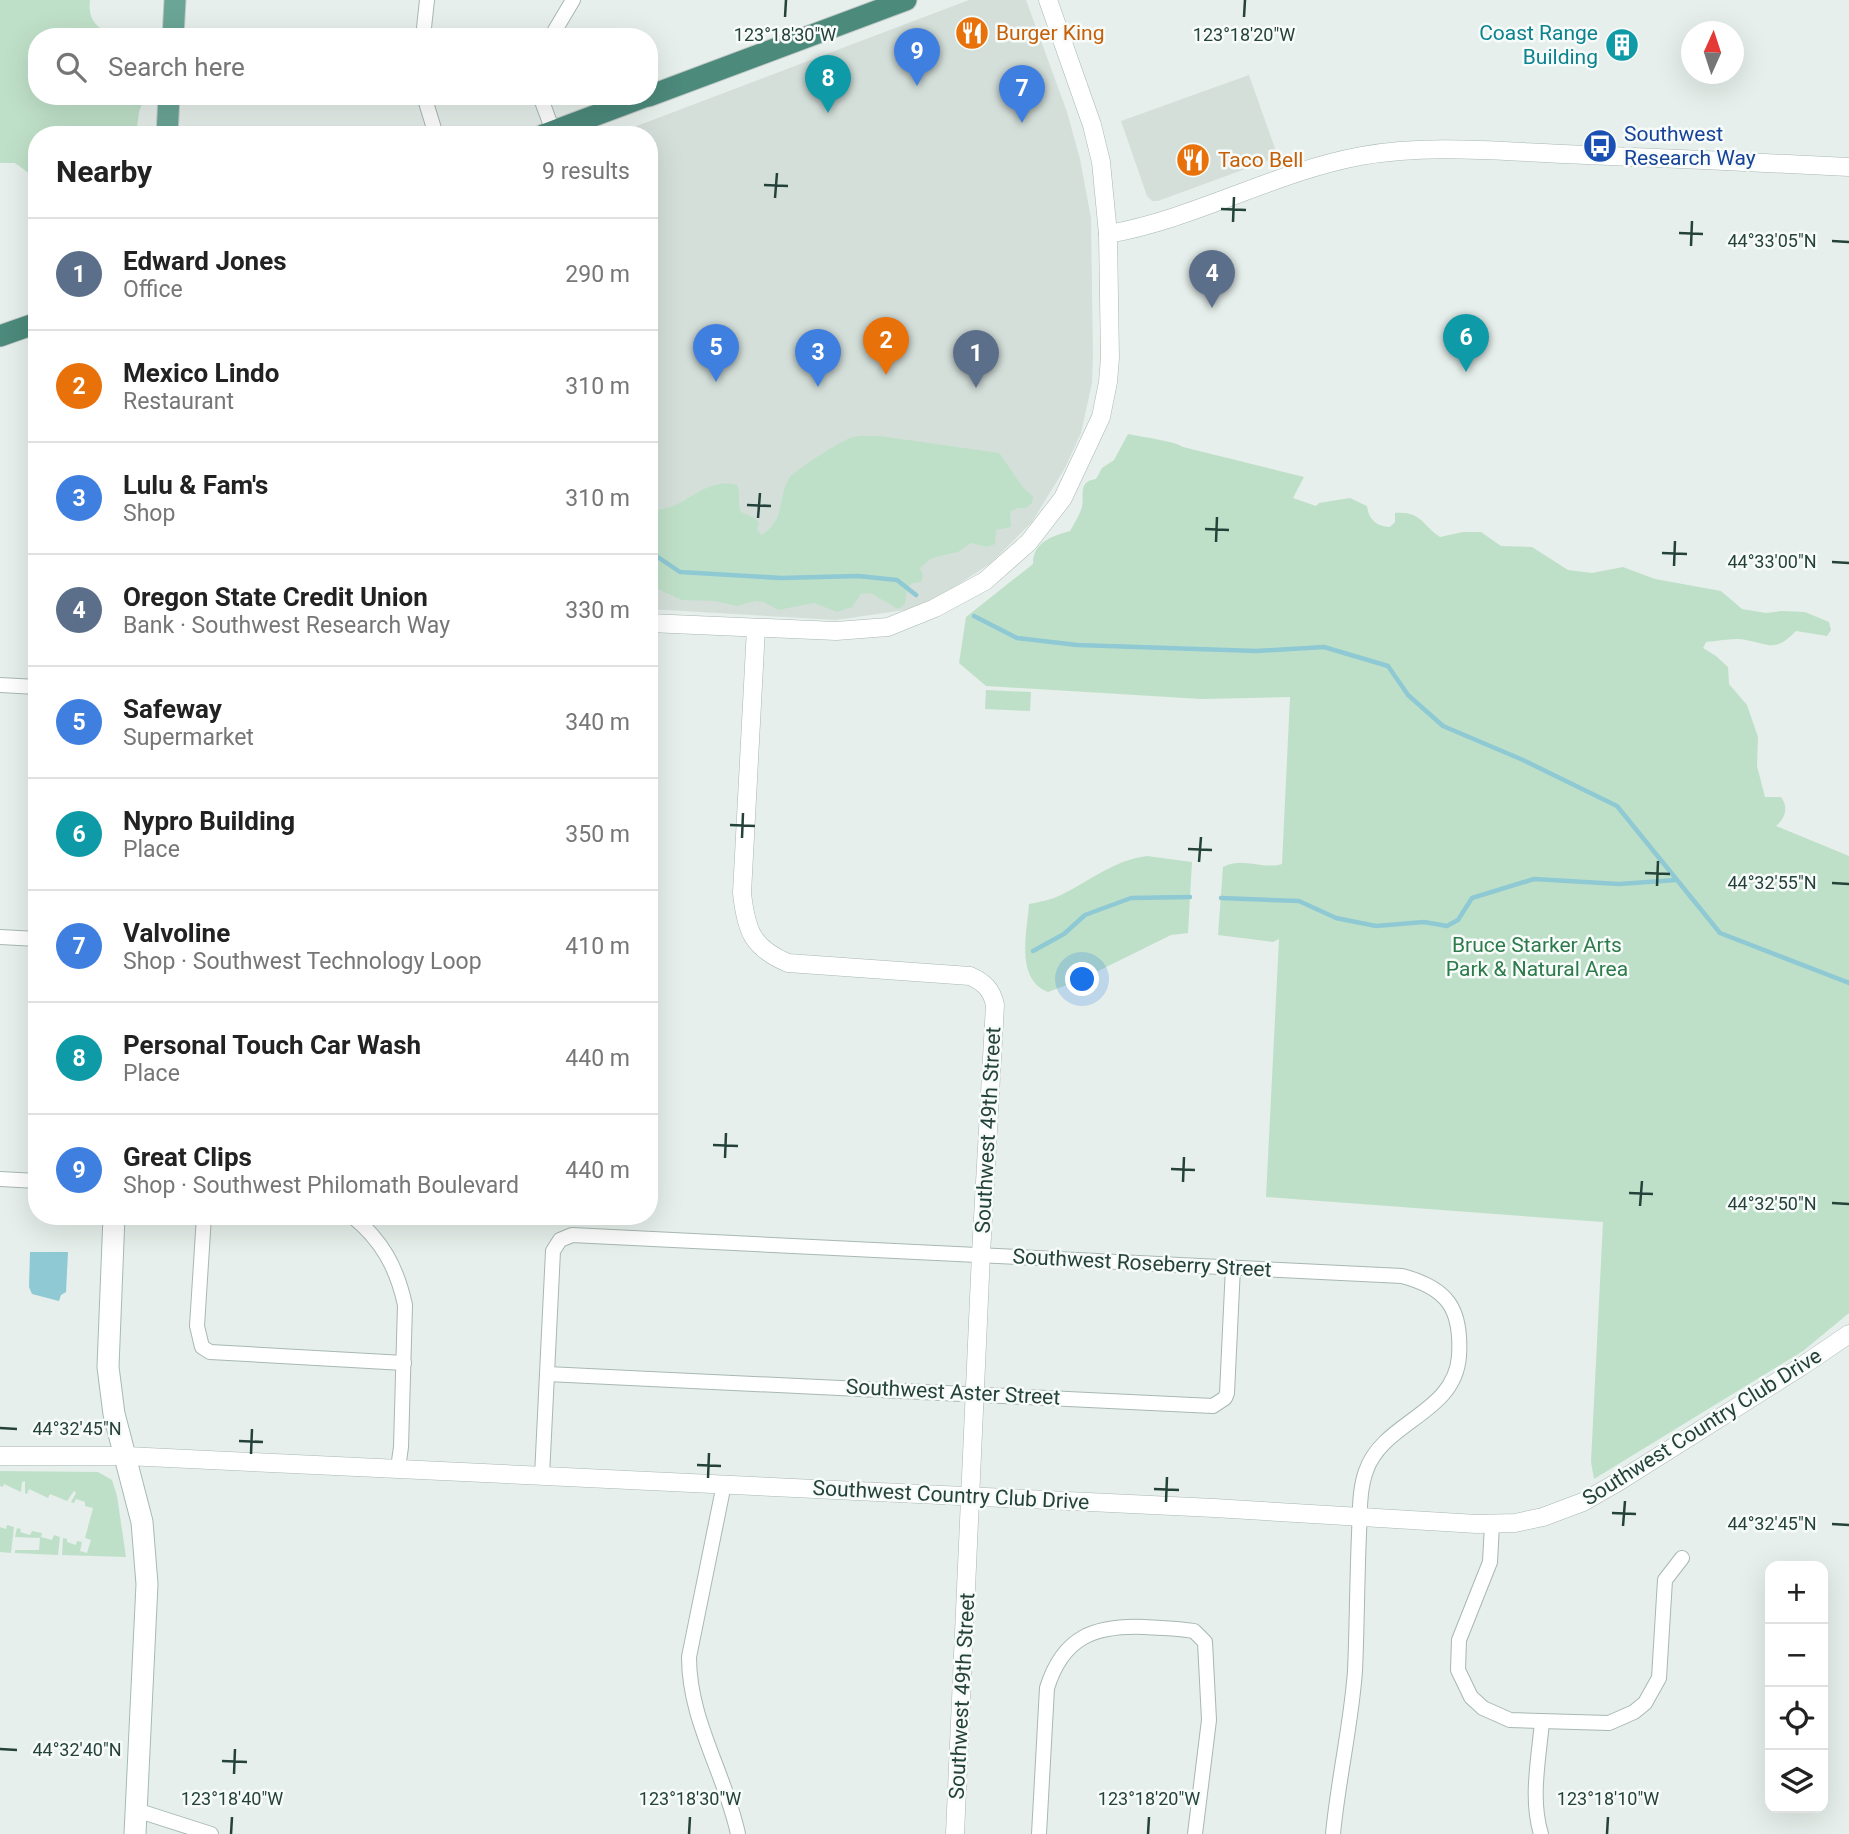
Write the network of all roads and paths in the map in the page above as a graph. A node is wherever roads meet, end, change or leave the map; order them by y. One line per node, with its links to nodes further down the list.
1 (175, 0): 6 (main road)
2 (427, 0): 7 (street)
3 (573, 0): 8 (street)
4 (906, 0): 9 (highway)
5 (1048, 0): 19 (street)
6 (173, 28)
7 (424, 28)
8 (556, 28)
9 (658, 92)
10 (169, 105): 14 (main road)
11 (427, 105): 15 (street)
12 (542, 105): 16 (street)
13 (624, 105): 17 (highway)
14 (168, 126)
15 (433, 126)
16 (546, 126)
17 (567, 126)
18 (1849, 167): 19 (street)
19 (1108, 234): 23 (street)
20 (28, 326): 21 (highway)
21 (0, 336)
22 (658, 623): 23 (street)
23 (756, 628): 33 (street, Southwest 49th Street)
24 (0, 685): 25 (street)
25 (28, 687)
26 (0, 937): 27 (street)
27 (28, 939)
28 (0, 1179): 29 (street)
29 (28, 1181)
30 (114, 1225): 40 (main road)
31 (203, 1225): 36 (street)
32 (363, 1225): 36 (street)
33 (981, 1254): 34 (street, Southwest Roseberry Street); 37 (street, Southwest Roseberry Street); 38 (street, Southwest 49th Street)
34 (1233, 1267): 38 (street, Southwest Aster Street); 45 (street, Southwest Roseberry Street)
35 (1849, 1334): 46 (street, Southwest Country Club Drive)
36 (404, 1363): 41 (street)
37 (547, 1374): 38 (street, Southwest Aster Street); 42 (street, Southwest Roseberry Street)
38 (975, 1394): 44 (street, Southwest 49th Street)
39 (0, 1456): 40 (street, Southwest Country Club Drive)
40 (126, 1456): 41 (street, Southwest Country Club Drive); 49 (main road)
41 (398, 1468): 42 (street, Southwest Country Club Drive)
42 (542, 1476): 43 (street, Southwest Country Club Drive)
43 (724, 1484): 44 (street, Southwest Country Club Drive); 52 (street)
44 (970, 1496): 45 (street, Southwest Country Club Drive); 53 (street, Southwest 49th Street)
45 (1360, 1517): 46 (street, Southwest Country Club Drive); 56 (street, Southwest Roseberry Street)
46 (1492, 1524): 48 (street)
47 (1682, 1558): 48 (street)
48 (1542, 1721): 57 (street)
49 (136, 1810): 50 (main road); 51 (street)
50 (135, 1834)
51 (211, 1834)
52 (738, 1834)
53 (955, 1834)
54 (1039, 1834): 55 (street)
55 (1195, 1834)
56 (1333, 1834)
57 (1541, 1834)

